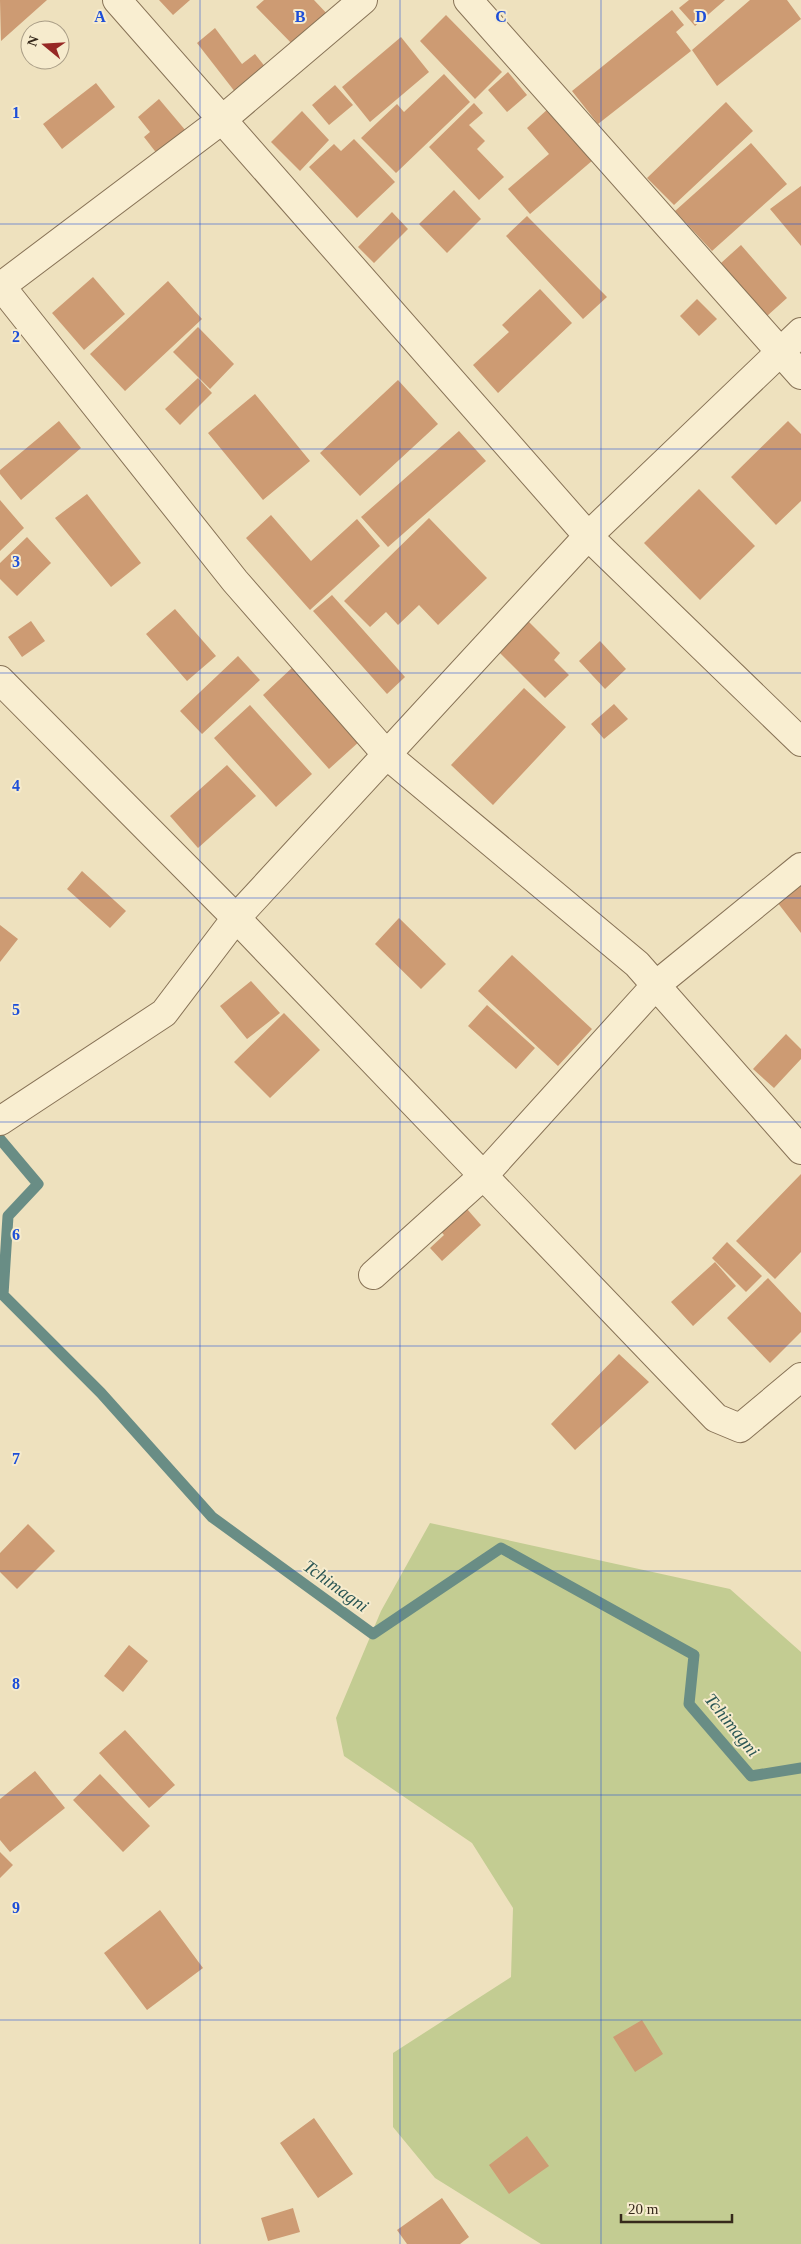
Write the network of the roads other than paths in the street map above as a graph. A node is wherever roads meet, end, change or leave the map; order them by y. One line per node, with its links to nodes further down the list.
1 (117, 0): 4 (street)
2 (363, 0): 4 (street)
3 (468, 0): 7 (street)
4 (223, 119): 5 (street); 9 (street)
5 (0, 286): 12 (street)
6 (801, 332): 7 (street)
7 (780, 352): 8 (street); 9 (street)
8 (801, 375)
9 (588, 536): 11 (street); 12 (street)
10 (0, 680): 14 (street)
11 (801, 742)
12 (388, 756): 14 (street); 15 (street)
13 (801, 867): 15 (street)
14 (236, 918): 16 (street); 18 (street)
15 (656, 984): 17 (street); 18 (street)
16 (4, 1119)
17 (801, 1150)
18 (484, 1174): 19 (street); 20 (street)
19 (373, 1275)
20 (801, 1377)

